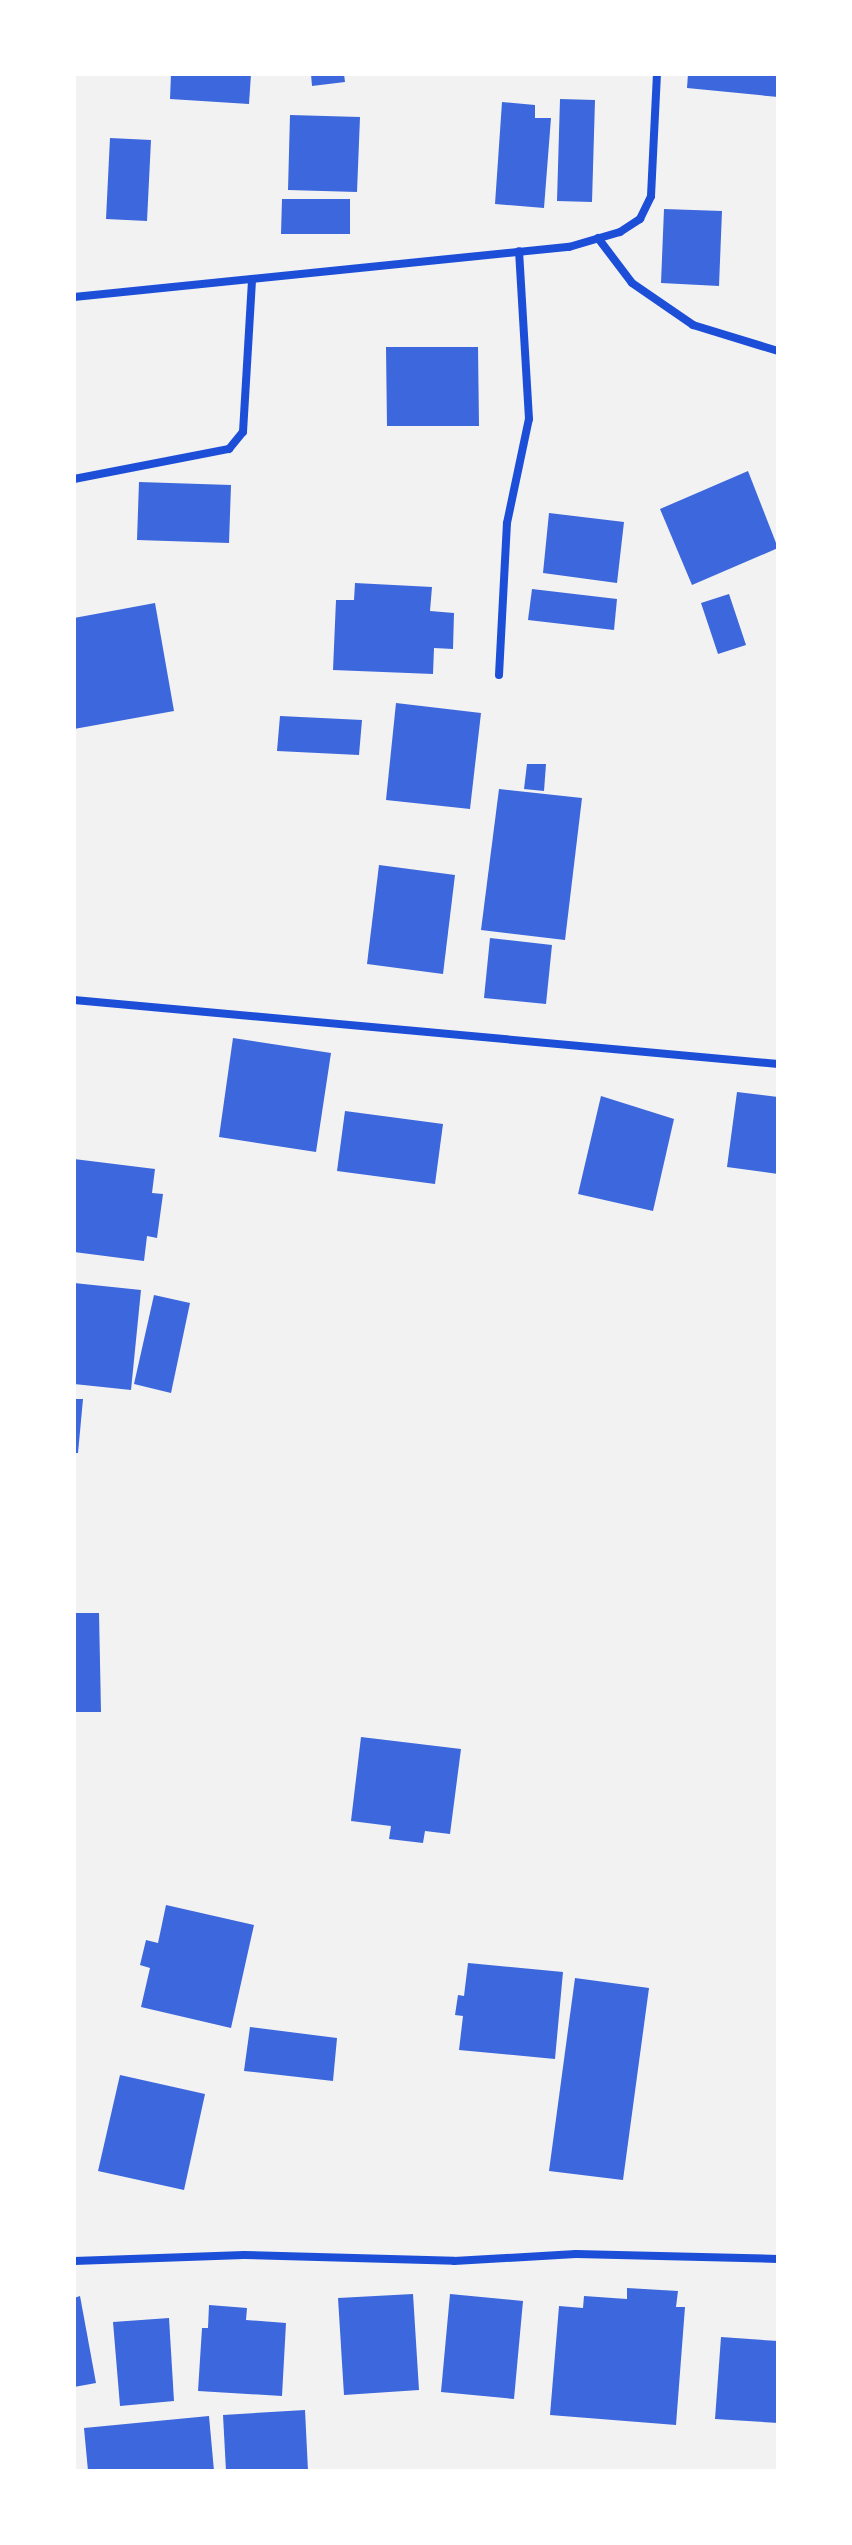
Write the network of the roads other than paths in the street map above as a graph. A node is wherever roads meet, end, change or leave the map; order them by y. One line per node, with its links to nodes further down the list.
1 (657, 74): 2 (street)
2 (598, 238): 3 (street); 6 (street)
3 (519, 251): 4 (street); 8 (street)
4 (252, 279): 5 (street); 7 (street)
5 (74, 297)
6 (778, 351)
7 (74, 479)
8 (499, 675)
9 (74, 1000): 10 (street)
10 (778, 1064)
11 (778, 2259): 12 (street)
12 (74, 2261)

